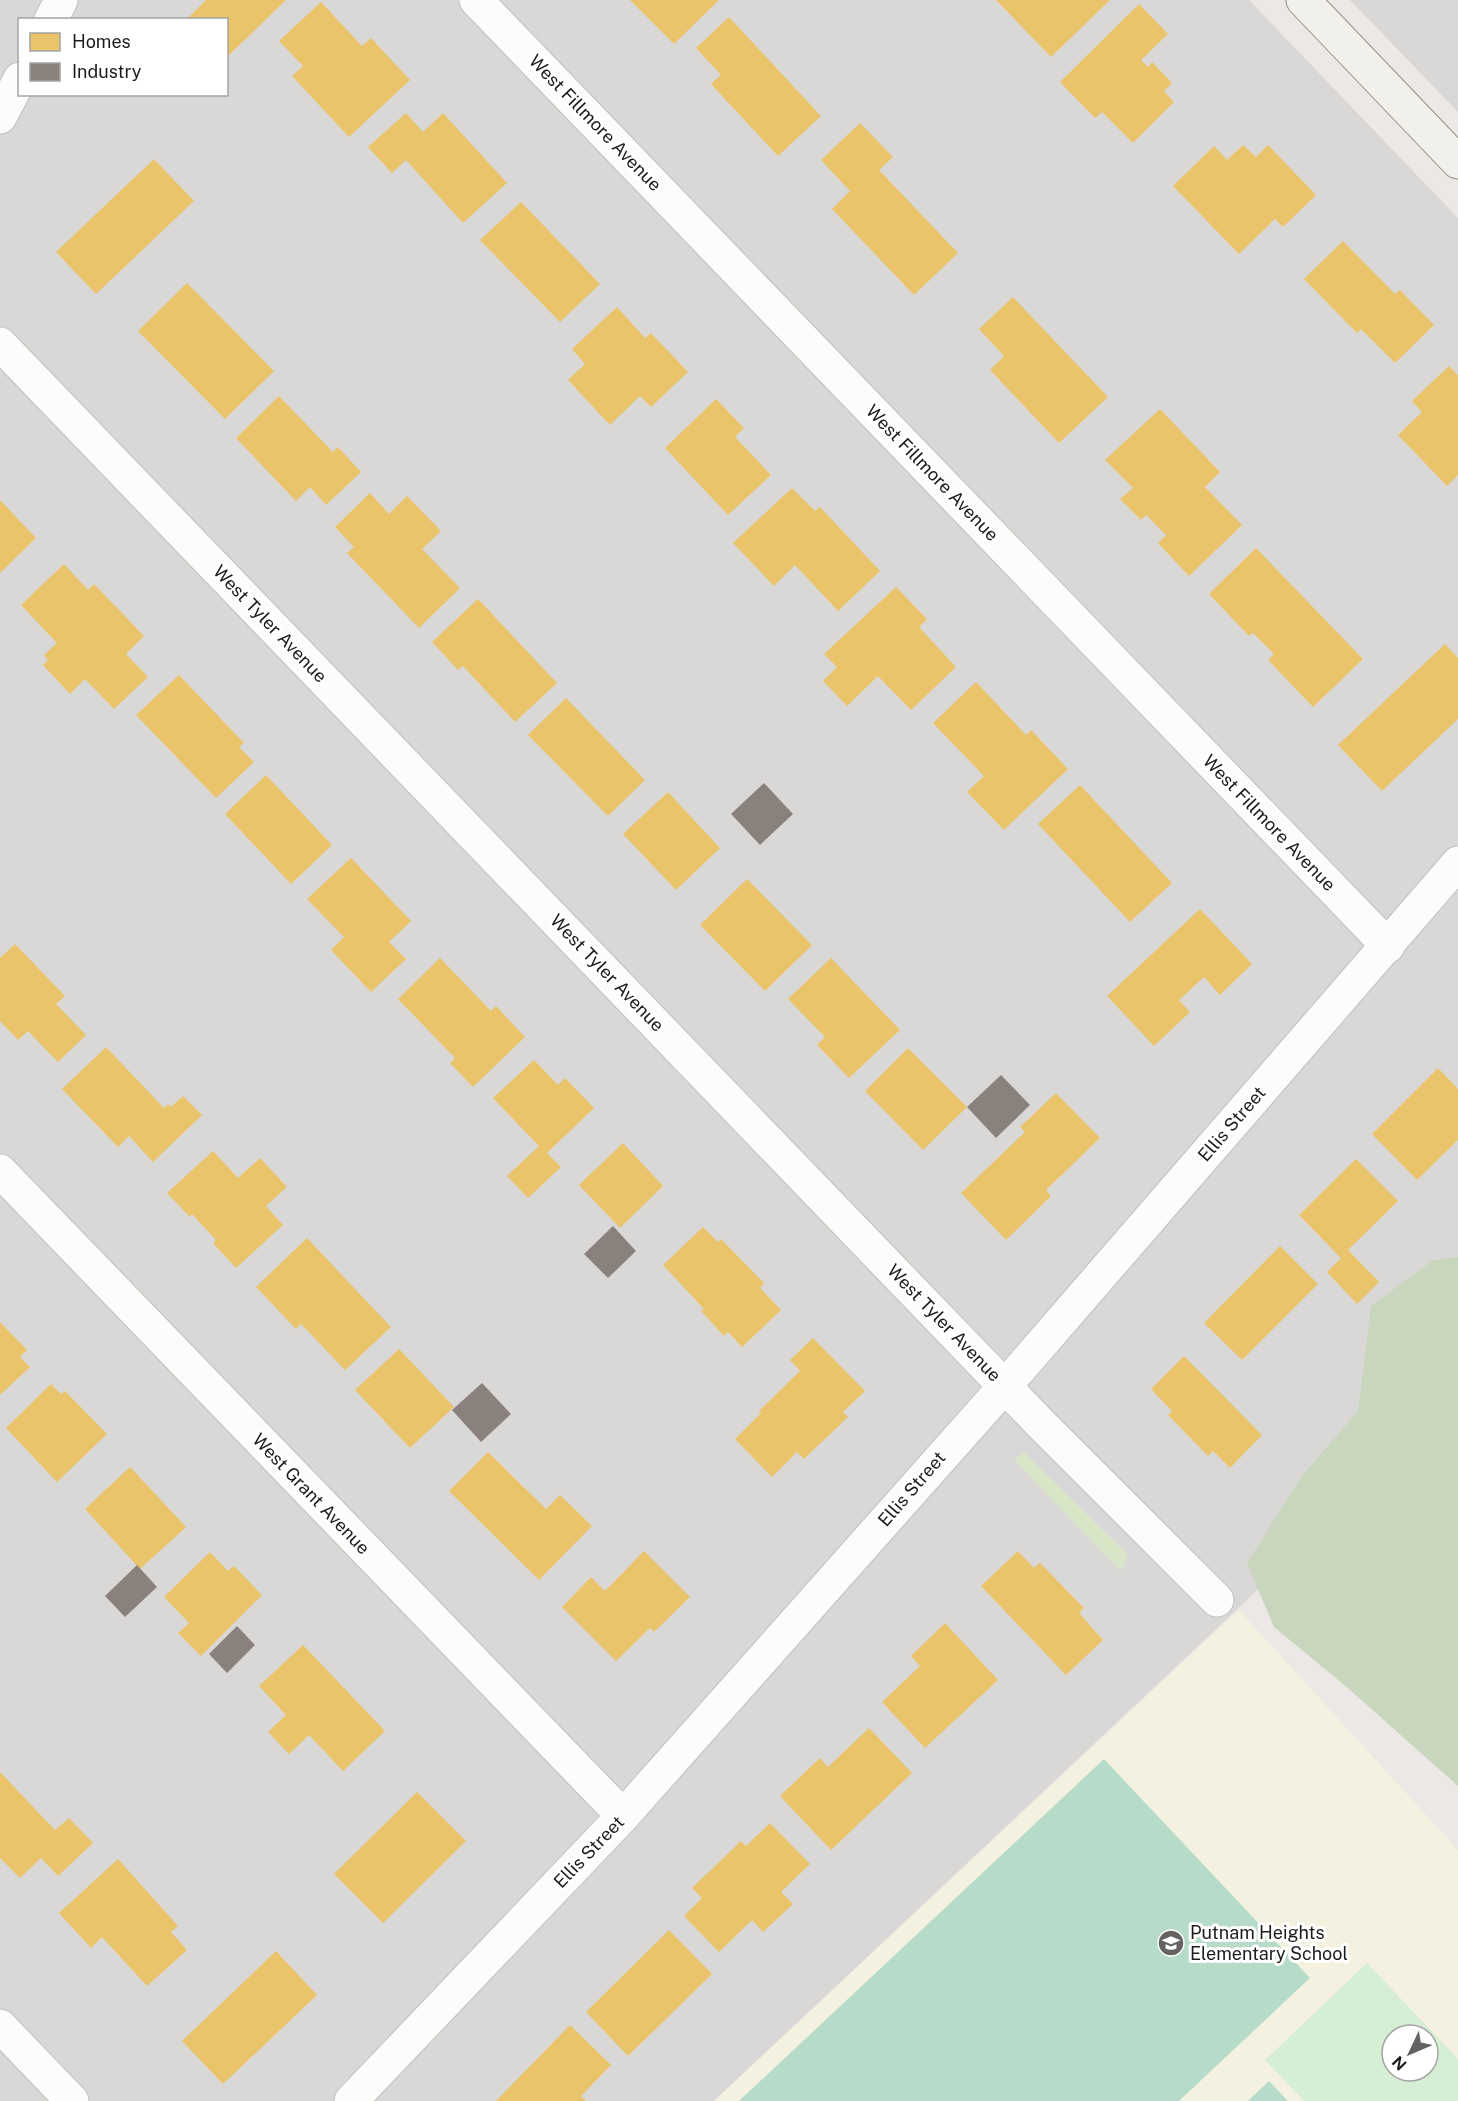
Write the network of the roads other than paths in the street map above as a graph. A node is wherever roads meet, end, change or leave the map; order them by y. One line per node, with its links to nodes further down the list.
1 (61, 0): 4 (street)
2 (476, 0): 10 (street, West Fillmore Avenue)
3 (1303, 0): 7 (street)
4 (52, 18)
5 (18, 84): 6 (street)
6 (0, 117)
7 (1458, 162)
8 (0, 344): 12 (street, West Tyler Avenue)
9 (1458, 863): 10 (street, Ellis Street)
10 (1388, 946): 12 (street, Ellis Street)
11 (0, 1170): 14 (street, West Grant Avenue)
12 (1005, 1386): 13 (street, West Tyler Avenue); 14 (street, Ellis Street)
13 (1217, 1600)
14 (623, 1816): 17 (street, Ellis Street)
15 (0, 2026): 16 (street)
16 (72, 2101)
17 (351, 2101)

